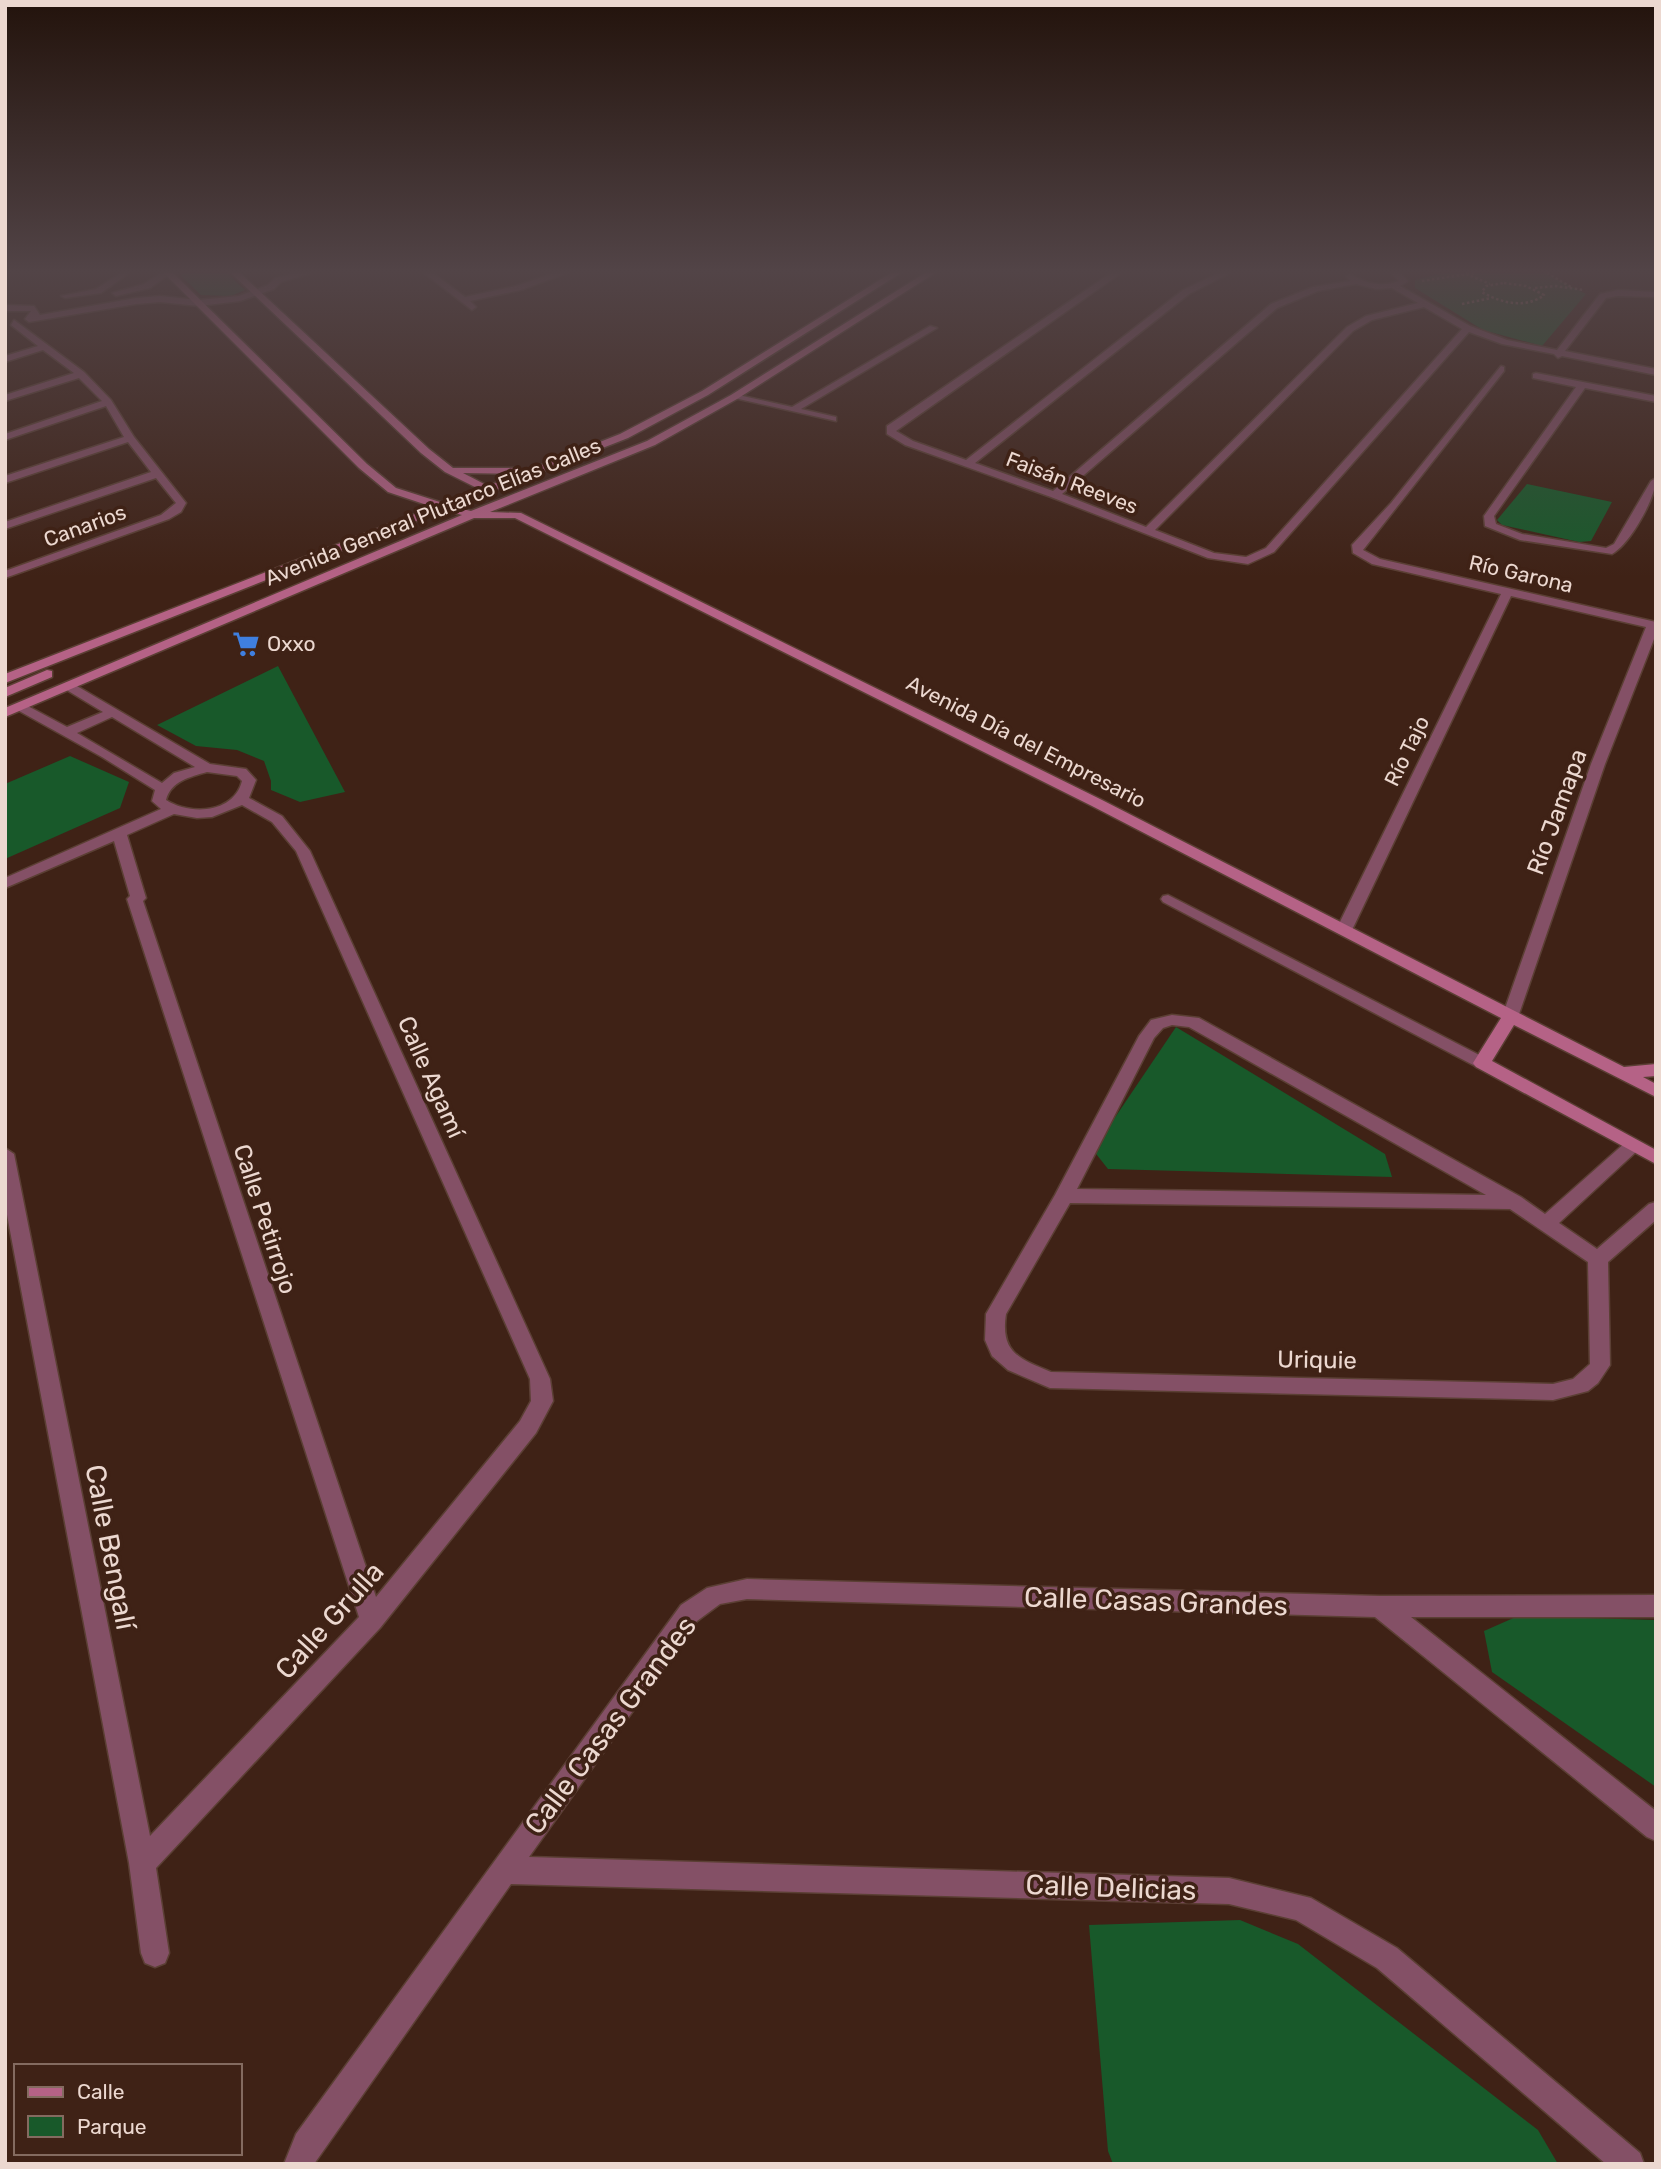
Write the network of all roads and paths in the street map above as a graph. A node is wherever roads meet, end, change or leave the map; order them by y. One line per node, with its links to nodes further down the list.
1 (82, 374): 16 (street); 18 (street)
2 (271, 374): 30 (street, Avenida Día del Empresario)
3 (345, 374): 24 (street)
4 (732, 374): 25 (street, Avenida General Plutarco Elías Calles)
5 (770, 374): 15 (street, Avenida General Plutarco Elías Calles)
6 (855, 374): 19 (lane)
7 (969, 374): 23 (street, Faisán Reeves)
8 (1081, 374): 23 (street)
9 (1195, 374): 31 (street)
10 (1305, 374): 38 (street)
11 (1426, 374): 38 (street, Faisán Reeves)
12 (1497, 374): 40 (street, Río Garona)
13 (1536, 376): 14 (street)
14 (1582, 385): 17 (street); 28 (street)
15 (734, 397): 19 (lane); 32 (street, Avenida General Plutarco Elías Calles)
16 (5, 398)
17 (1656, 399)
18 (108, 402): 21 (street); 22 (street)
19 (794, 410): 20 (lane)
20 (833, 419)
21 (5, 437)
22 (130, 438): 26 (street); 27 (street)
23 (967, 464): 31 (street, Faisán Reeves)
24 (449, 470): 25 (street); 29 (street)
25 (537, 470): 29 (street, Avenida General Plutarco Elías Calles)
26 (156, 474): 36 (street); 39 (street, Canarios)
27 (5, 480)
28 (1656, 481)
29 (486, 489): 32 (street); 33 (street, Avenida General Plutarco Elías Calles)
30 (392, 490): 33 (street, Avenida Día del Empresario); 37 (street)
31 (1055, 495): 38 (street, Faisán Reeves)
32 (510, 500): 34 (street, Avenida General Plutarco Elías Calles); 35 (street)
33 (440, 506): 34 (street, Avenida Día del Empresario); 37 (street, Avenida General Plutarco Elías Calles)
34 (472, 514): 35 (street, Avenida Día del Empresario); 44 (street, Avenida General Plutarco Elías Calles)
35 (517, 515): 57 (street, Avenida Día del Empresario)
36 (5, 526)
37 (380, 531): 42 (street, Avenida General Plutarco Elías Calles)
38 (1147, 532)
39 (5, 575)
40 (1508, 591): 41 (street, Río Garona); 57 (street, Río Tajo)
41 (1654, 625): 58 (street, Río Jamapa)
42 (91, 645): 43 (street, Avenida General Plutarco Elías Calles); 45 (street)
43 (5, 679)
44 (70, 686): 46 (street, Avenida General Plutarco Elías Calles); 47 (street)
45 (5, 693)
46 (19, 707): 48 (street, Avenida General Plutarco Elías Calles); 49 (street)
47 (113, 712): 49 (street); 50 (street)
48 (5, 713)
49 (67, 732): 51 (street)
50 (206, 768): 51 (street); 52 (street)
51 (162, 789): 53 (street)
52 (241, 800): 53 (street); 71 (street, Calle Agamí)
53 (169, 810): 54 (street)
54 (119, 833): 55 (street); 74 (street, Calle Petirrojo)
55 (5, 884)
56 (1168, 899): 59 (lane)
57 (1344, 930): 58 (street, Avenida Día del Empresario)
58 (1510, 1017): 59 (street); 61 (street, Avenida Día del Empresario)
59 (1482, 1063): 63 (street)
60 (1656, 1070): 61 (street)
61 (1620, 1073): 62 (street, Avenida Día del Empresario)
62 (1656, 1091)
63 (1632, 1146): 65 (street); 69 (street)
64 (5, 1154): 76 (street, Calle Bengalí)
65 (1656, 1158)
66 (1064, 1196): 67 (street); 67 (street, Uriquie); 70 (street, Uriquie)
67 (1514, 1202): 69 (street, Uriquie)
68 (1656, 1209): 70 (street)
69 (1547, 1223): 70 (street, Uriquie)
70 (1598, 1259)
71 (542, 1401): 74 (street, Calle Grulla)
72 (1656, 1606): 73 (street, Calle Casas Grandes)
73 (1380, 1607): 75 (street); 77 (street, Calle Casas Grandes)
74 (372, 1620): 76 (street, Calle Grulla)
75 (1656, 1828)
76 (142, 1863): 78 (street, Calle Bengalí)
77 (503, 1870): 79 (street, Calle Casas Grandes); 80 (street, Calle Delicias)
78 (155, 1953)
79 (299, 2164)
80 (1629, 2164)

